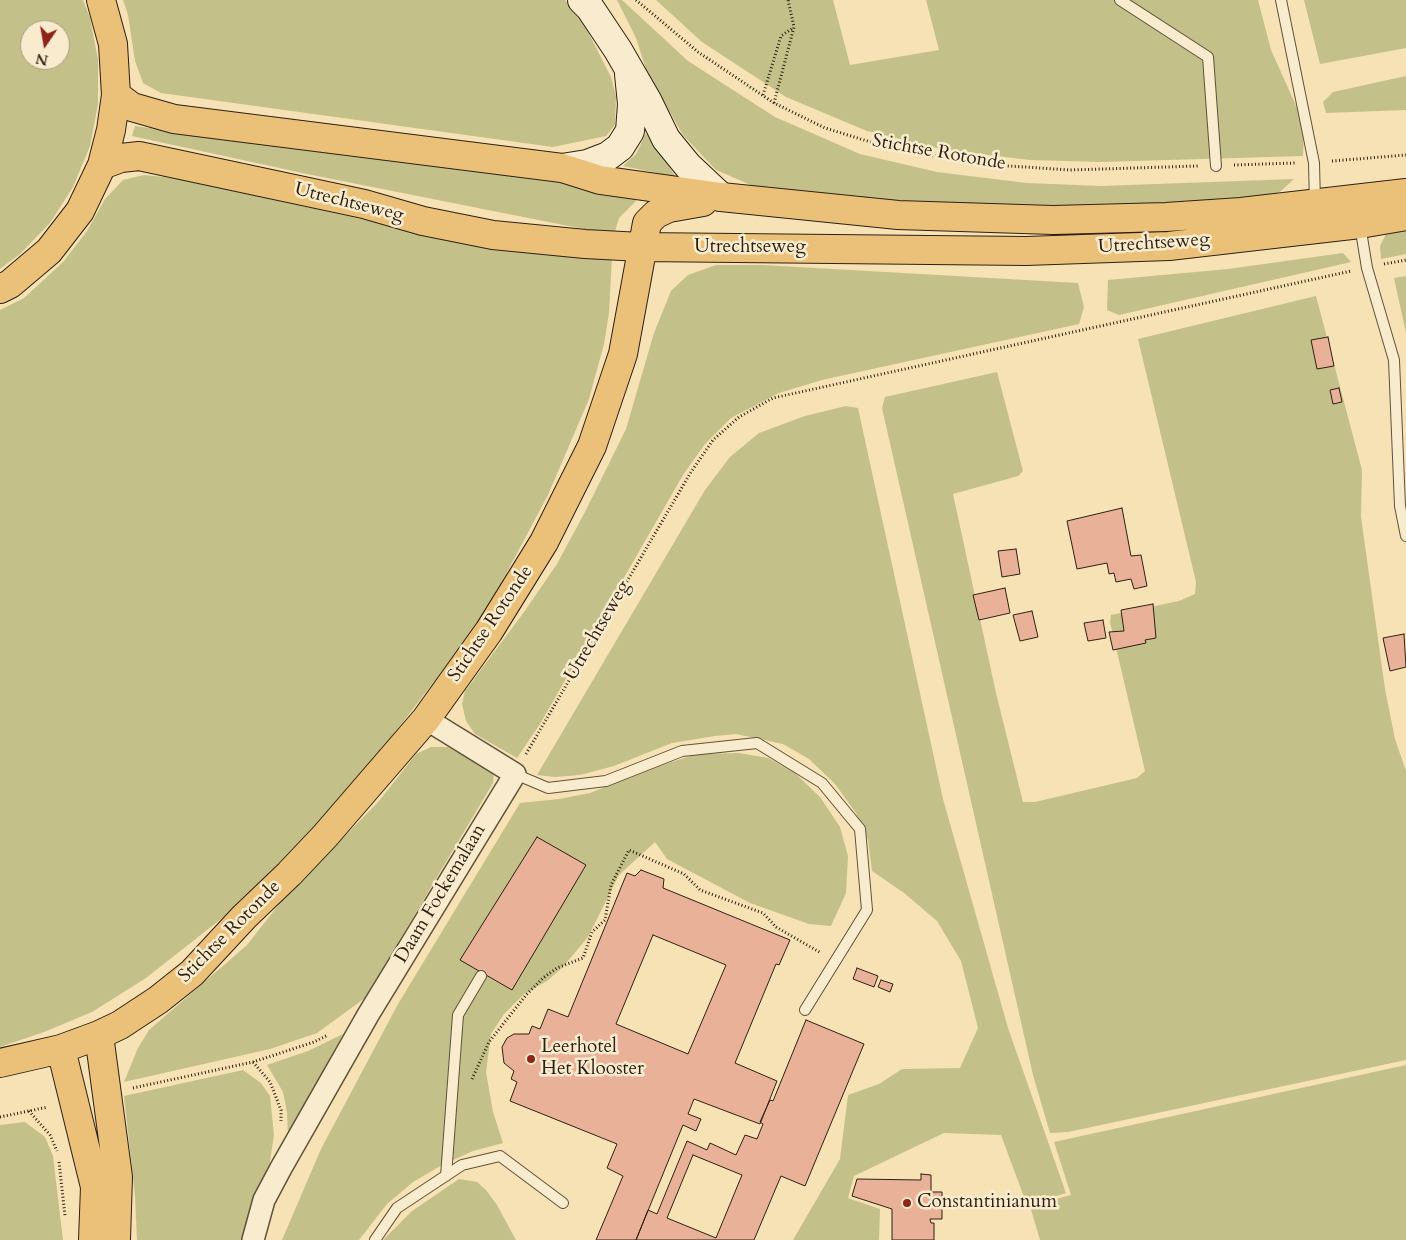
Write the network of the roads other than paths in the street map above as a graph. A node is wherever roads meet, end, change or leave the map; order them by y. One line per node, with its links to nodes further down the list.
1 (101, 0): 6 (main road)
2 (582, 0): 5 (street)
3 (1120, 0): 8 (lane)
4 (1281, 0): 12 (lane)
5 (628, 70): 9 (street); 11 (street)
6 (116, 95): 7 (main road); 9 (main road, Utrechtseweg)
7 (102, 165): 15 (main road, Utrechtseweg); 16 (main road)
8 (1216, 166)
9 (562, 168): 11 (main road, Utrechtseweg)
10 (1406, 193): 12 (main road, Utrechtseweg)
11 (721, 197): 12 (main road, Utrechtseweg); 15 (main road, Stichtse Rotonde)
12 (1316, 216): 14 (main road, Utrechtseweg); 15 (main road, Utrechtseweg)
13 (1406, 216): 14 (main road, Utrechtseweg)
14 (1360, 224): 17 (lane)
15 (641, 247): 18 (main road, Stichtse Rotonde)
16 (0, 290)
17 (1406, 536)
18 (426, 719): 19 (street); 22 (main road, Stichtse Rotonde)
19 (515, 774): 21 (lane); 29 (street, Daam Fockemalaan)
20 (481, 976): 25 (lane)
21 (805, 1010)
22 (100, 1035): 23 (main road, Stichtse Rotonde); 28 (main road)
23 (61, 1048): 24 (main road, Stichtse Rotonde); 27 (main road)
24 (0, 1062)
25 (446, 1176): 26 (lane); 30 (lane)
26 (563, 1204)
27 (92, 1240)
28 (116, 1240)
29 (253, 1240)
30 (375, 1240)

